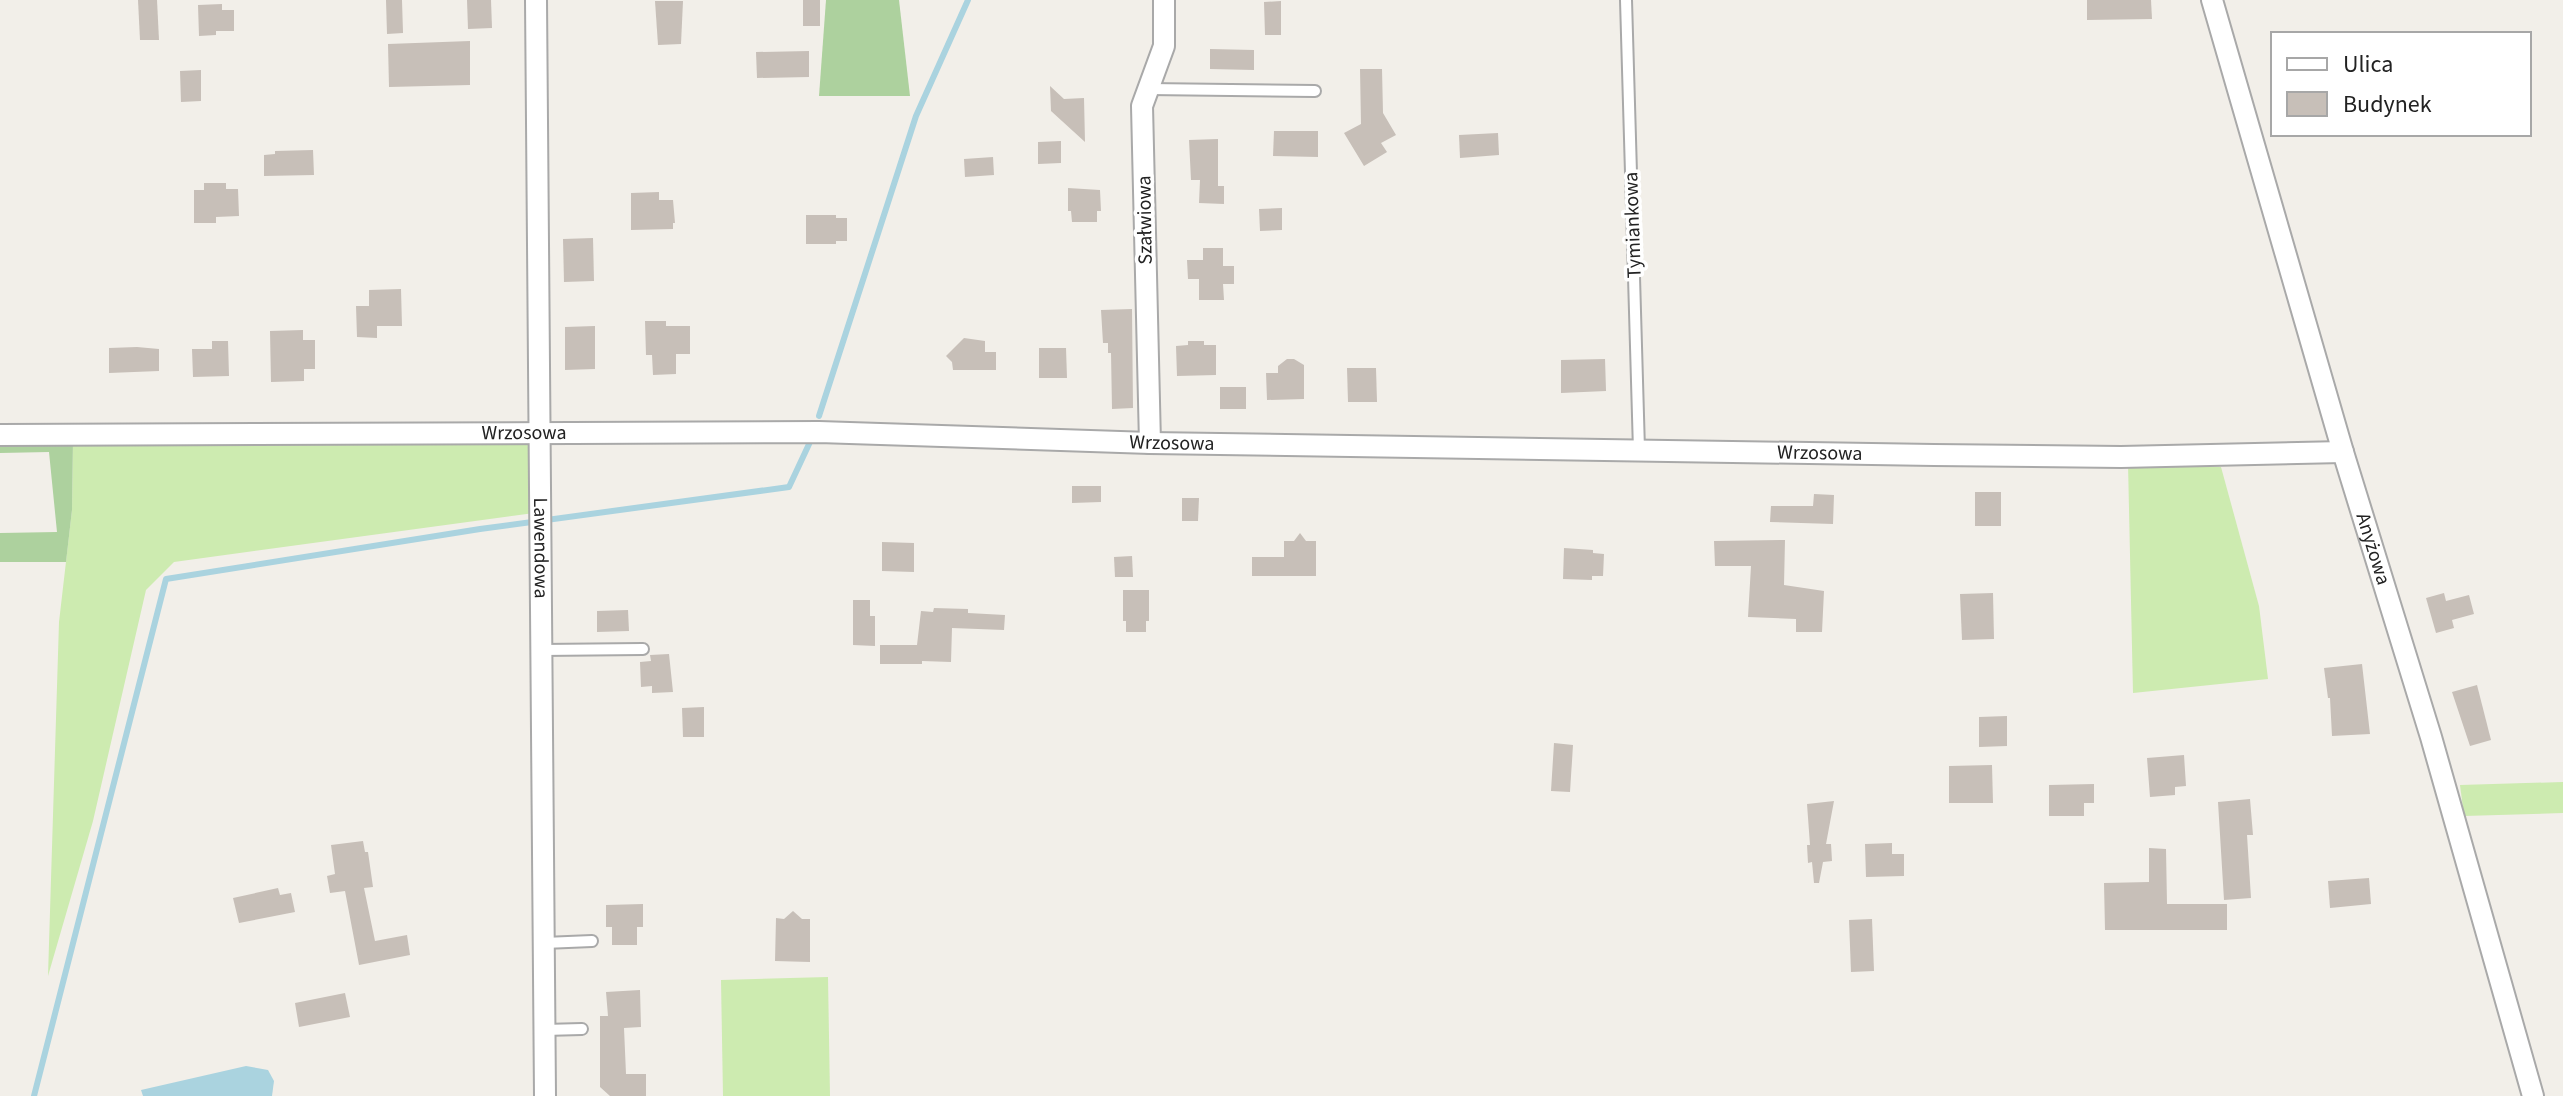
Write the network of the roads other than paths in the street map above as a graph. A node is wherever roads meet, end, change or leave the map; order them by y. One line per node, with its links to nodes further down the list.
1 (536, 0): 7 (street, Lawendowa)
2 (1164, 0): 5 (street, Szałwiowa)
3 (1626, 0): 10 (lane, Tymiankowa)
4 (2212, 0): 11 (street, Anyżowa)
5 (1148, 89): 6 (lane); 9 (street, Szałwiowa)
6 (1315, 91)
7 (541, 433): 8 (street, Wrzosowa); 9 (street, Wrzosowa); 13 (street, Lawendowa)
8 (0, 435)
9 (1150, 443): 10 (street, Wrzosowa)
10 (1639, 450): 11 (street, Wrzosowa)
11 (2343, 452): 19 (street, Anyżowa)
12 (643, 649): 13 (lane)
13 (541, 650): 15 (street, Lawendowa)
14 (592, 941): 15 (lane)
15 (544, 943): 17 (street, Lawendowa)
16 (582, 1029): 17 (lane)
17 (544, 1030): 18 (street, Lawendowa)
18 (545, 1096)
19 (2533, 1096)

